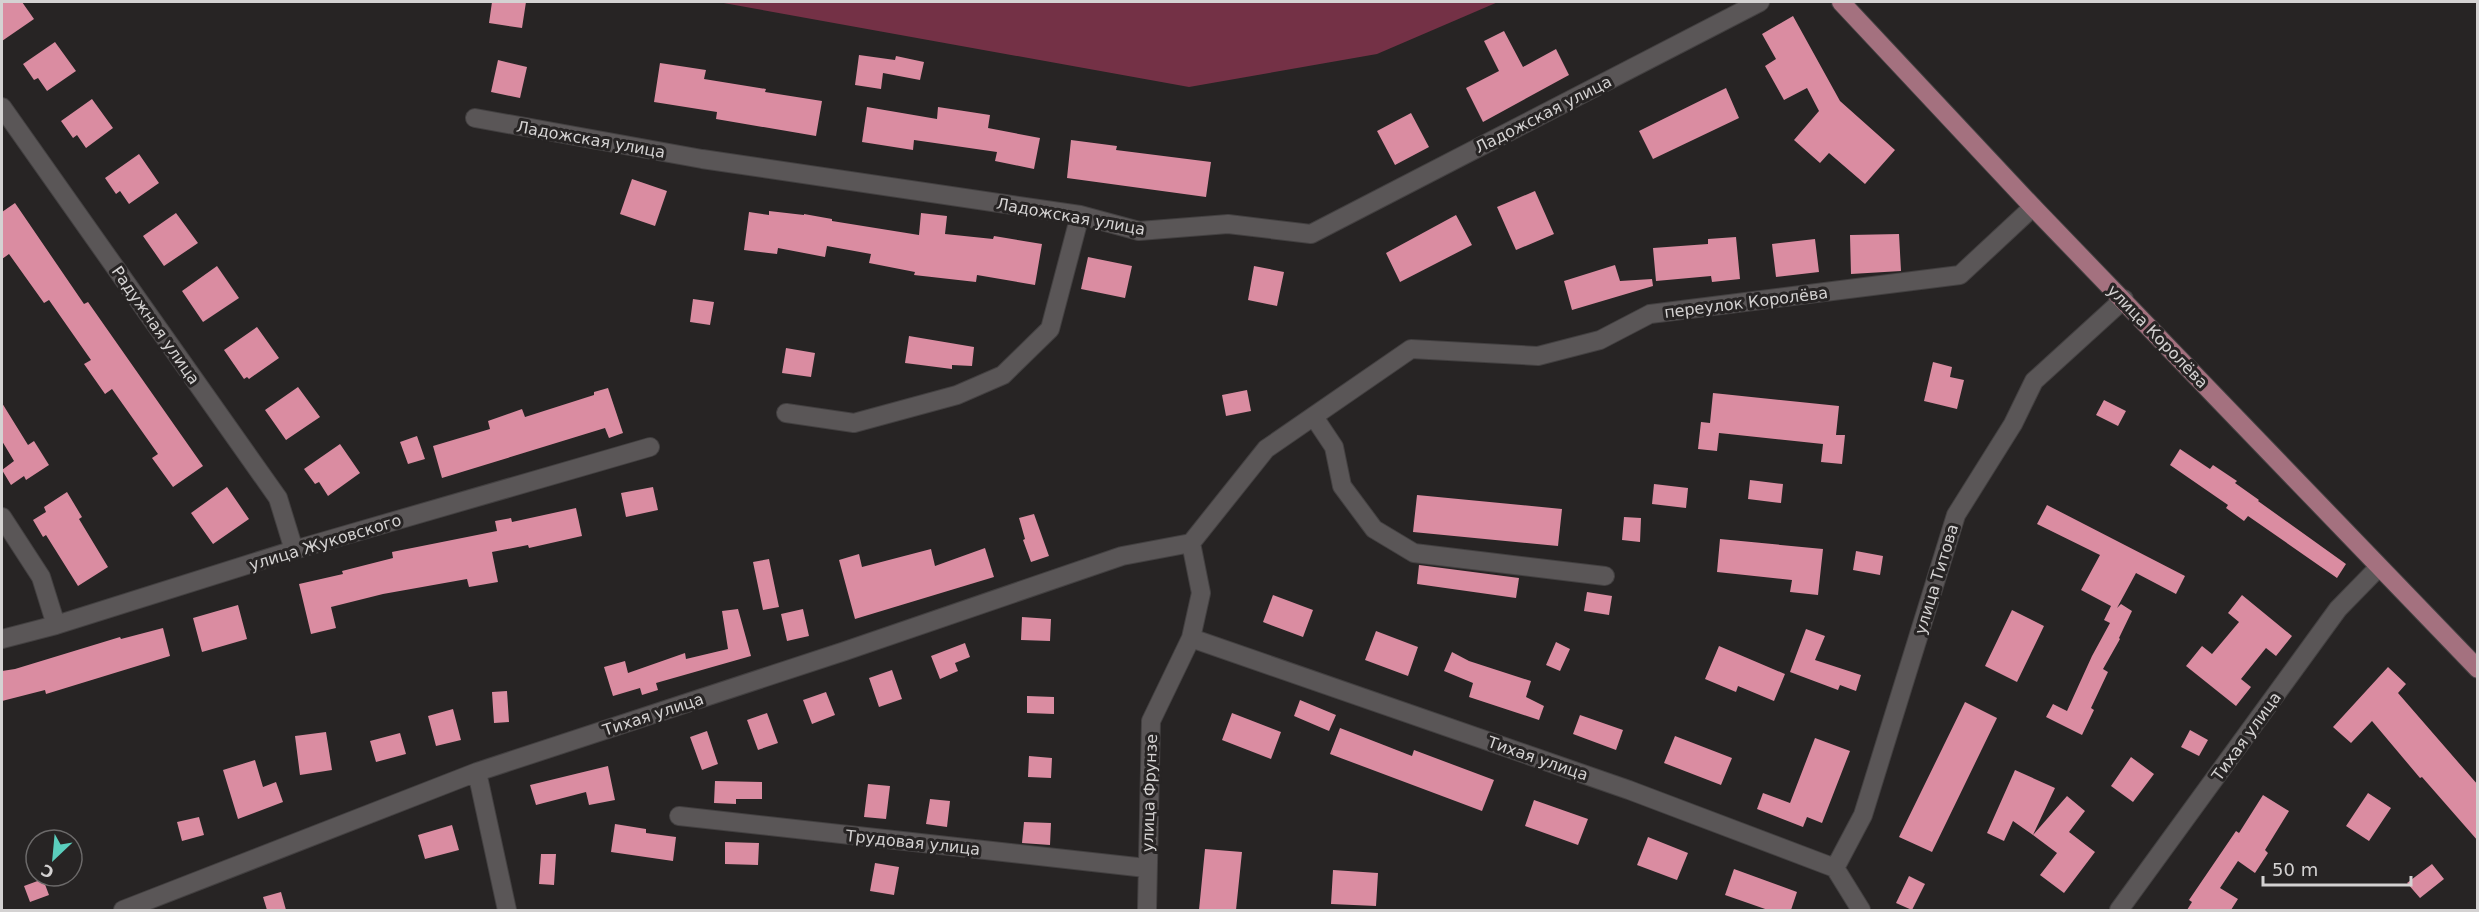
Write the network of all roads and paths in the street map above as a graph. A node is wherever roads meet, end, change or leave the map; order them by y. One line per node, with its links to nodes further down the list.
1 (1760, 2): 6 (street, Ладожская улица)
2 (1840, 2): 5 (main road, улица Королёва)
3 (2, 107): 13 (street, Радужная улица)
4 (476, 118): 6 (street, Ладожская улица)
5 (2033, 207): 7 (main road, улица Королёва); 9 (street, переулок Королёва)
6 (1080, 216): 8 (street)
7 (2124, 299): 14 (main road, улица Королёва); 23 (street, улица Титова)
8 (786, 413)
9 (1314, 417): 12 (street, переулок Королёва); 15 (street)
10 (650, 447): 13 (street, улица Жуковского)
11 (2, 517): 16 (street)
12 (1191, 543): 17 (street, улица Фрунзе); 20 (street, Тихая улица)
13 (294, 550): 16 (street, улица Жуковского)
14 (2379, 567): 19 (main road, улица Королёва); 28 (street, Тихая улица)
15 (1605, 576)
16 (56, 625): 18 (street, улица Жуковского)
17 (1191, 638): 22 (street, улица Фрунзе); 23 (street, Тихая улица)
18 (2, 639)
19 (2478, 669)
20 (477, 772): 24 (street, Тихая улица); 25 (street)
21 (679, 816): 22 (street, Трудовая улица)
22 (1146, 868): 26 (street, улица Фрунзе)
23 (1835, 868): 27 (street)
24 (123, 910)
25 (507, 910)
26 (1147, 910)
27 (1861, 910)
28 (2119, 910)

